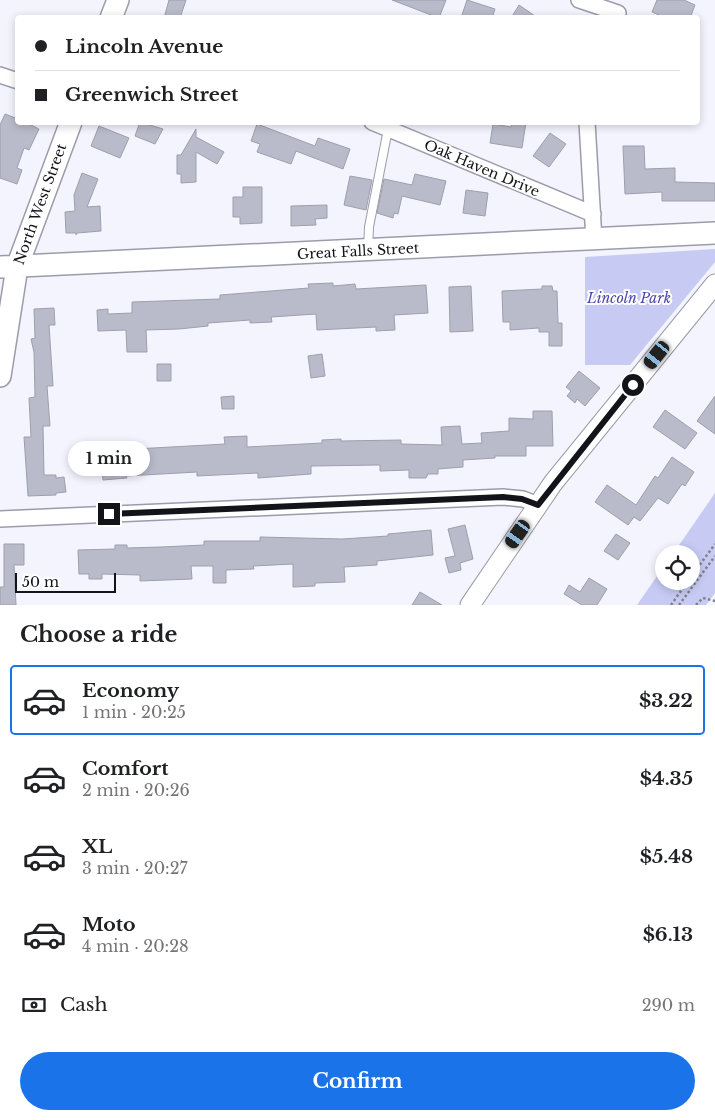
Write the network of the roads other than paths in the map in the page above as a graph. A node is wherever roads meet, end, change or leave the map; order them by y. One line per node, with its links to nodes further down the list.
1 (118, 0): 4 (main road)
2 (579, 0): 3 (street)
3 (619, 10)
4 (112, 15)
5 (0, 74): 6 (street)
6 (15, 80)
7 (70, 125): 15 (main road, North West Street)
8 (379, 125): 10 (street, Oak Haven Drive)
9 (587, 125): 11 (street)
10 (388, 129): 11 (street, Oak Haven Drive); 14 (lane)
11 (592, 214): 13 (street)
12 (715, 233): 13 (main road, Great Falls Street)
13 (594, 240): 14 (main road, Great Falls Street)
14 (368, 250): 15 (main road, Great Falls Street)
15 (8, 267): 17 (main road, North West Street)
16 (715, 284): 18 (street)
17 (0, 376)
18 (538, 505): 19 (street); 20 (street)
19 (0, 519)
20 (470, 605)

